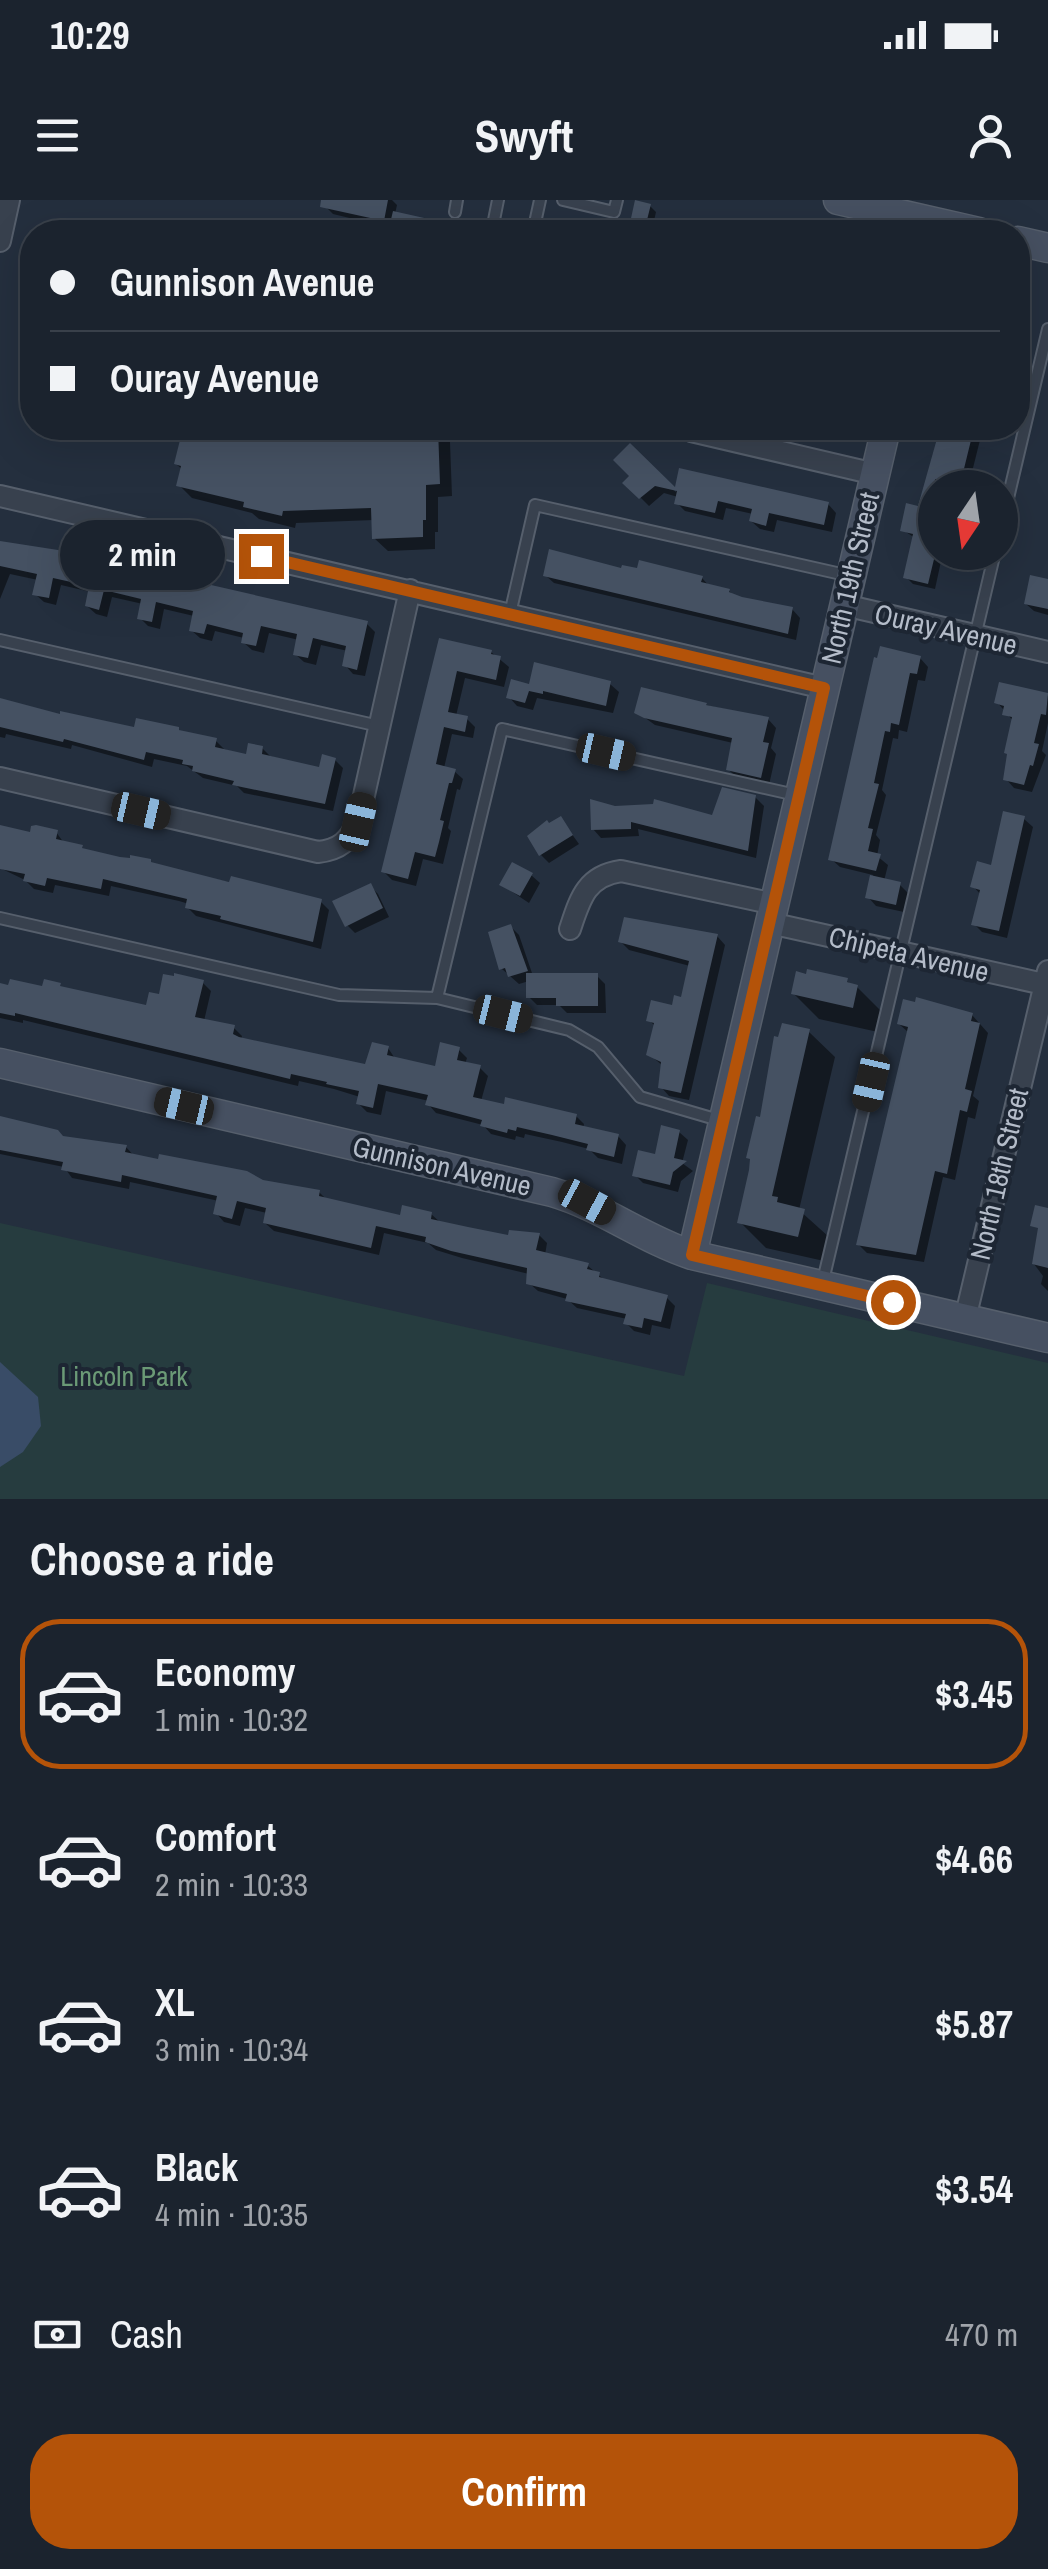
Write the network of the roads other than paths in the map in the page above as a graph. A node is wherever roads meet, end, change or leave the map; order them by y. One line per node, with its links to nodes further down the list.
1 (9, 200): 8 (street)
2 (498, 200): 7 (lane)
3 (563, 200): 4 (lane)
4 (617, 200)
5 (838, 200): 6 (street)
6 (902, 207)
7 (494, 220)
8 (0, 241)
9 (1048, 329): 10 (lane)
10 (1030, 405)
11 (726, 440): 15 (street)
12 (883, 440): 15 (street, North 19th Street)
13 (1022, 440): 14 (lane)
14 (1015, 470)
15 (875, 474): 18 (street, North 19th Street)
16 (0, 496): 19 (street)
17 (991, 570): 22 (lane)
18 (850, 577): 20 (street, North 19th Street); 21 (lane)
19 (410, 590): 21 (street); 26 (street)
20 (844, 605): 22 (street, Ouray Avenue); 25 (street, North 19th Street)
21 (510, 614): 25 (street)
22 (976, 636): 24 (street, Ouray Avenue); 32 (lane)
23 (0, 640): 26 (lane)
24 (1048, 652)
25 (824, 688): 28 (street, North 19th Street)
26 (380, 726): 27 (street)
27 (0, 778)
28 (799, 796): 29 (street, North 19th Street); 34 (lane)
29 (772, 913): 31 (street, Chipeta Avenue); 32 (street, Chipeta Avenue); 36 (street, North 19th Street)
30 (0, 918): 34 (lane)
31 (570, 929)
32 (902, 952): 33 (street, Chipeta Avenue); 38 (lane)
33 (1047, 980): 39 (street, North 18th Street)
34 (437, 998): 36 (lane)
35 (0, 1064): 37 (street, Gunnison Avenue)
36 (724, 1122): 37 (street, North 19th Street)
37 (692, 1255): 38 (street, Gunnison Avenue)
38 (822, 1286): 39 (street, Gunnison Avenue)
39 (964, 1319): 40 (street, Gunnison Avenue)
40 (1048, 1338)

